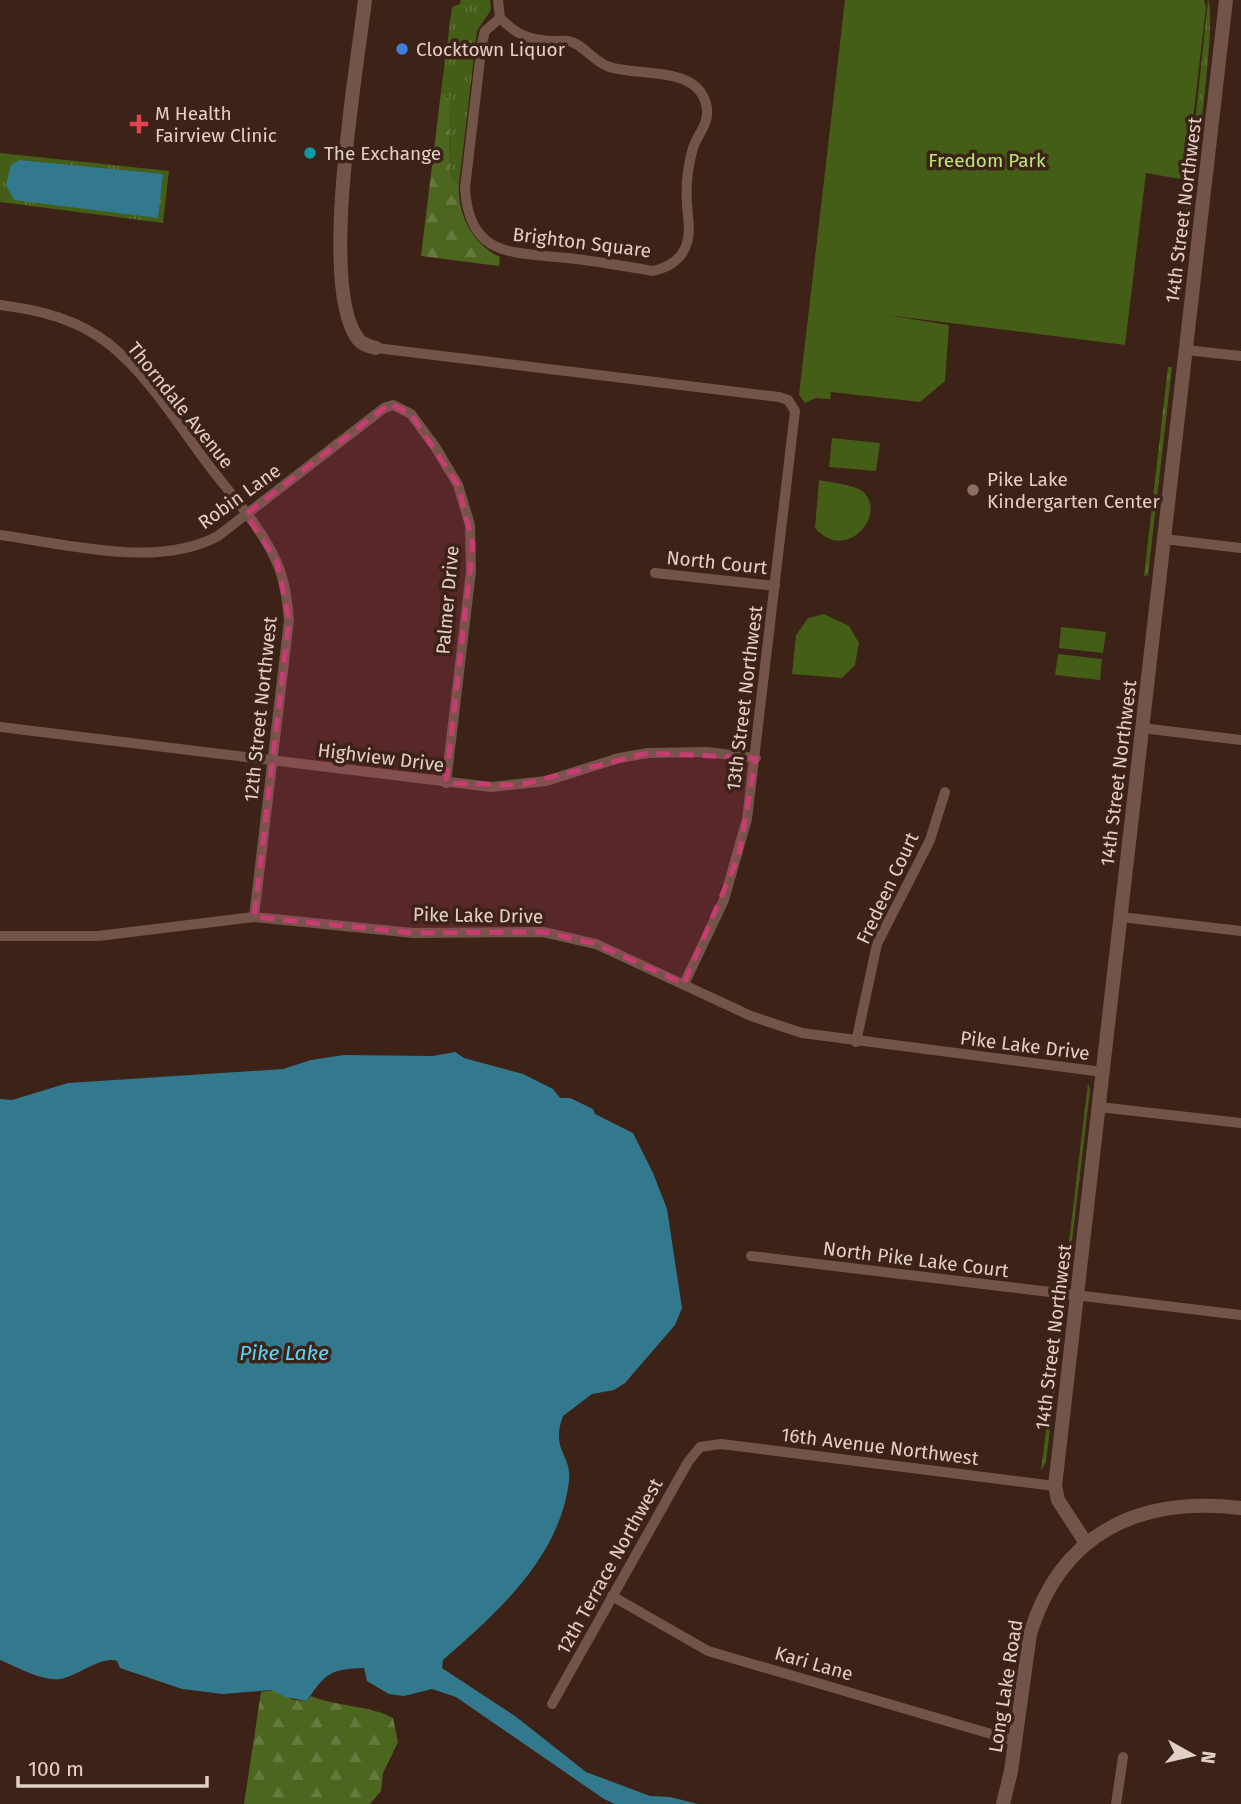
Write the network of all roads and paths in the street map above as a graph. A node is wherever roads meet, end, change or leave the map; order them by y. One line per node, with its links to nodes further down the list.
1 (365, 0): 6 (street)
2 (498, 0): 4 (street)
3 (1226, 0): 7 (street, 14th Street Northwest)
4 (500, 18): 4 (street, Brighton Square)
5 (0, 305): 10 (street, Thorndale Avenue)
6 (376, 348): 15 (street, 13th Street Northwest)
7 (1186, 350): 8 (street); 12 (street, 14th Street Northwest)
8 (1241, 356)
9 (393, 405): 10 (street, Robin Lane); 21 (street, Palmer Drive)
10 (246, 514): 11 (street, Robin Lane); 20 (street, 12th Street Northwest)
11 (0, 536)
12 (1164, 539): 13 (street); 17 (street, 14th Street Northwest)
13 (1241, 548)
14 (654, 573): 15 (street, North Court)
15 (775, 586): 19 (street, 13th Street Northwest)
16 (0, 727): 20 (street, Highview Drive)
17 (1142, 728): 18 (street); 24 (street, 14th Street Northwest)
18 (1241, 740)
19 (756, 758): 21 (street, Highview Drive); 27 (street, 13th Street Northwest)
20 (273, 761): 21 (street, Highview Drive); 23 (street, 12th Street Northwest)
21 (446, 783)
22 (945, 792): 28 (street, Fredeen Court)
23 (254, 917): 26 (street, Pike Lake Drive); 27 (street, Pike Lake Drive)
24 (1121, 917): 25 (street); 29 (street, 14th Street Northwest)
25 (1241, 931)
26 (0, 936)
27 (684, 984): 28 (street, Pike Lake Drive)
28 (856, 1042): 29 (street, Pike Lake Drive)
29 (1103, 1072): 30 (street, 14th Street Northwest)
30 (1099, 1107): 31 (street); 33 (street, 14th Street Northwest)
31 (1241, 1123)
32 (751, 1256): 33 (street, North Pike Lake Court)
33 (1077, 1296): 34 (street, North Pike Lake Court); 36 (street, 14th Street Northwest)
34 (1241, 1315)
35 (700, 1447): 36 (street, 16th Avenue Northwest); 39 (street, 12th Terrace Northwest)
36 (1055, 1486): 38 (street)
37 (1241, 1508): 38 (street, Long Lake Road)
38 (1087, 1543): 41 (street, Long Lake Road)
39 (612, 1596): 40 (street, 12th Terrace Northwest); 41 (street, Kari Lane)
40 (552, 1704)
41 (1015, 1741): 43 (street, Long Lake Road)
42 (1123, 1757): 44 (street)
43 (1003, 1804)
44 (1116, 1804)

